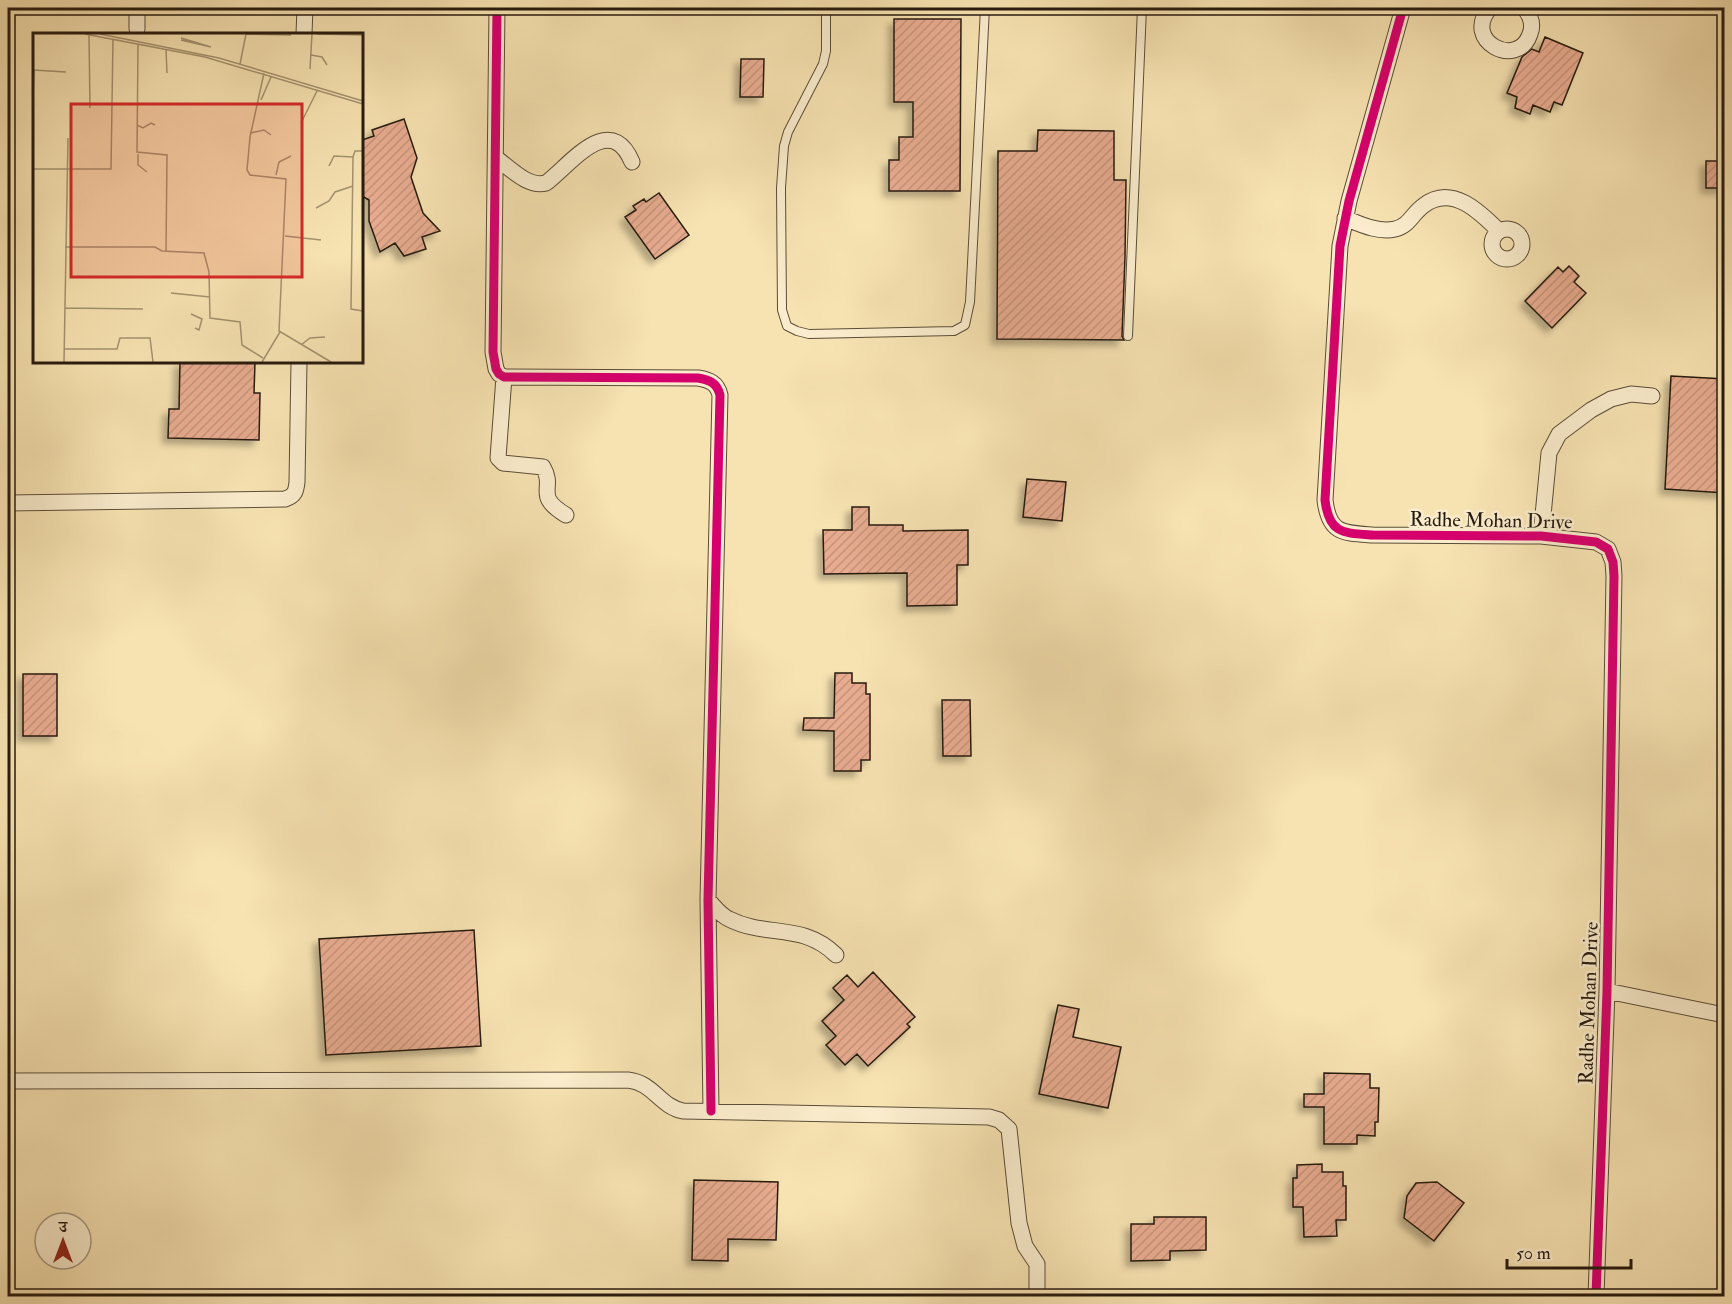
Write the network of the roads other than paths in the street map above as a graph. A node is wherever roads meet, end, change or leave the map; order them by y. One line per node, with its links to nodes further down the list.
1 (137, 8): 12 (street)
2 (305, 8): 13 (street)
3 (497, 8): 14 (street)
4 (826, 8): 5 (lane)
5 (985, 8)
6 (1142, 8): 18 (lane)
7 (1403, 8): 11 (street, Radhe Mohan Drive)
8 (1411, 8): 11 (street)
9 (1490, 8): 10 (street)
10 (1524, 8)
11 (1398, 25): 16 (street, Radhe Mohan Drive)
12 (137, 30)
13 (304, 33)
14 (496, 158): 15 (street); 20 (street)
15 (632, 162)
16 (1345, 218): 17 (street); 24 (street, Radhe Mohan Drive)
17 (1499, 231)
18 (1128, 336)
19 (299, 363): 22 (street)
20 (504, 377): 23 (street); 25 (street)
21 (1652, 396): 24 (street)
22 (8, 503)
23 (566, 515)
24 (1541, 536): 27 (street, Radhe Mohan Drive)
25 (708, 900): 26 (street); 30 (street)
26 (836, 955)
27 (1607, 991): 28 (street); 32 (street, Radhe Mohan Drive)
28 (1725, 1015)
29 (8, 1081): 30 (street)
30 (711, 1111): 31 (street)
31 (1037, 1296)
32 (1596, 1296)

